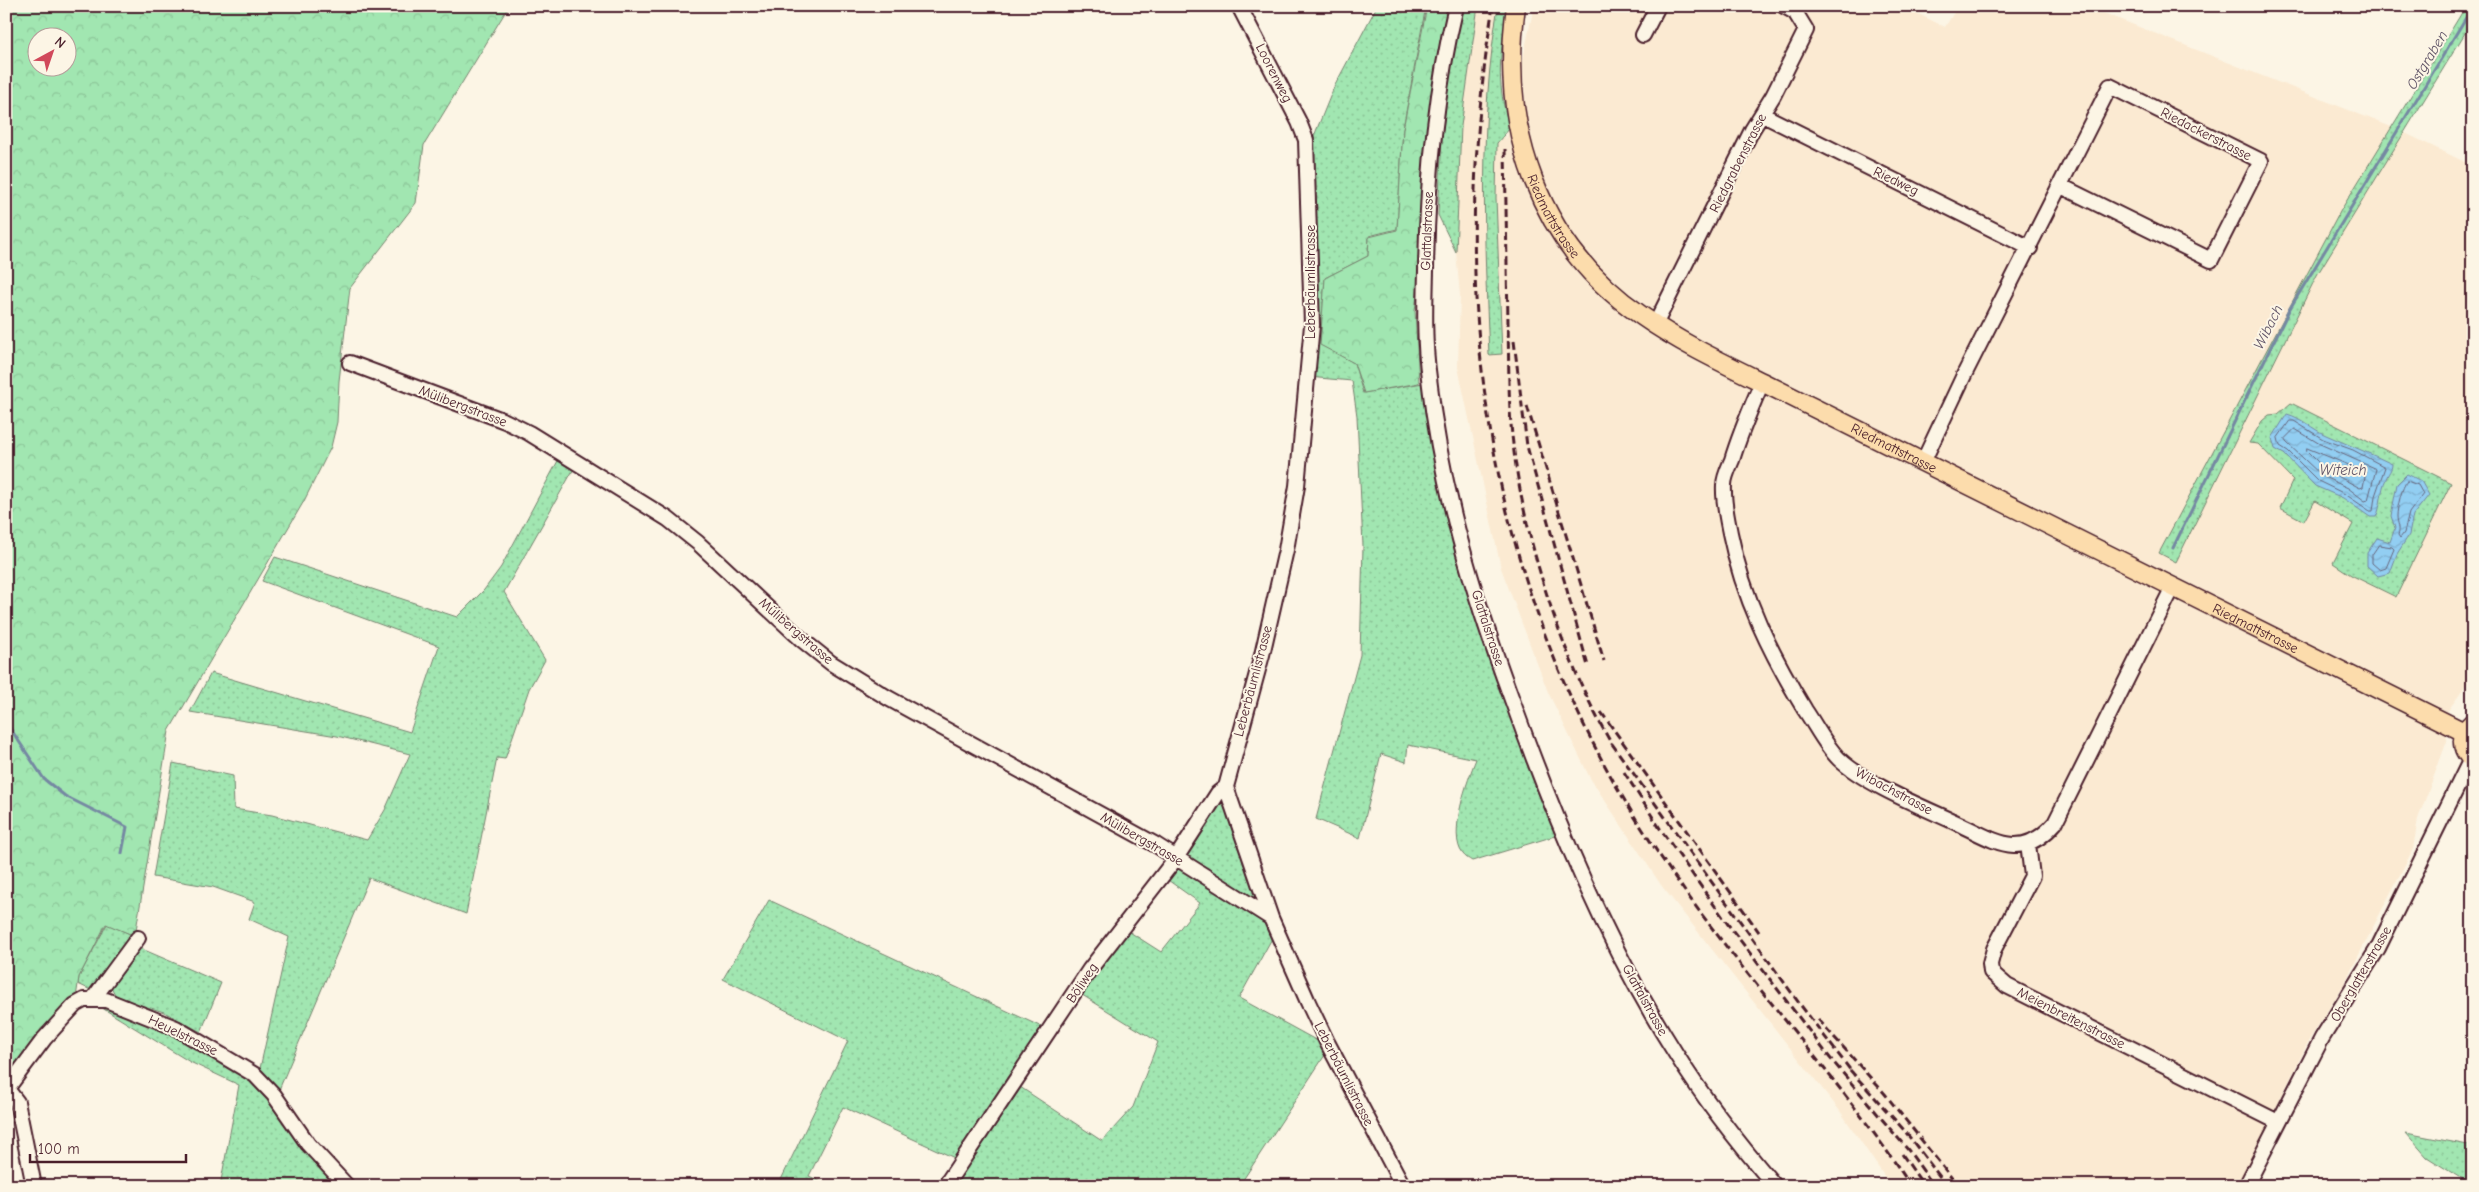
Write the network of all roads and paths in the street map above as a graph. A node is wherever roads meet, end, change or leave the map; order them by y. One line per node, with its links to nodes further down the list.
1 (1239, 6): 8 (street, Loorenweg)
2 (1456, 6): 30 (street, Glattalstrasse)
3 (1516, 6): 11 (main road, Riedmattstrasse)
4 (1658, 6): 6 (street)
5 (1784, 6): 7 (street, Riedgrabenstrasse)
6 (1643, 35)
7 (1763, 115): 10 (street, Riedweg); 11 (street, Riedgrabenstrasse)
8 (1306, 140): 18 (street, Leberbäumlistrasse)
9 (2061, 186): 9 (street, Riedackerstrasse); 10 (street, Riedackerstrasse)
10 (2030, 248): 14 (street, Riedackerstrasse)
11 (1655, 326): 13 (main road, Riedmattstrasse)
12 (350, 363): 20 (street, Mülibergstrasse)
13 (1762, 382): 14 (main road, Riedmattstrasse); 19 (street, Wibachstrasse)
14 (1923, 462): 15 (main road, Riedmattstrasse)
15 (2173, 587): 16 (main road, Riedmattstrasse); 19 (street)
16 (2468, 727): 17 (main road)
17 (2472, 760): 25 (street, Oberglatterstrasse)
18 (1226, 786): 20 (street, Böliweg); 21 (street, Leberbäumlistrasse)
19 (2028, 844): 25 (street, Meienbreitenstrasse)
20 (1176, 858): 21 (street, Mülibergstrasse); 28 (street, Böliweg)
21 (1271, 918): 29 (street, Leberbäumlistrasse)
22 (138, 938): 23 (street)
23 (93, 999): 24 (street); 27 (street, Heuelstrasse)
24 (7, 1090): 26 (street)
25 (2278, 1122): 31 (street, Oberglatterstrasse)
26 (34, 1186)
27 (347, 1186)
28 (945, 1186)
29 (1403, 1186)
30 (1775, 1186)
31 (2246, 1186)

